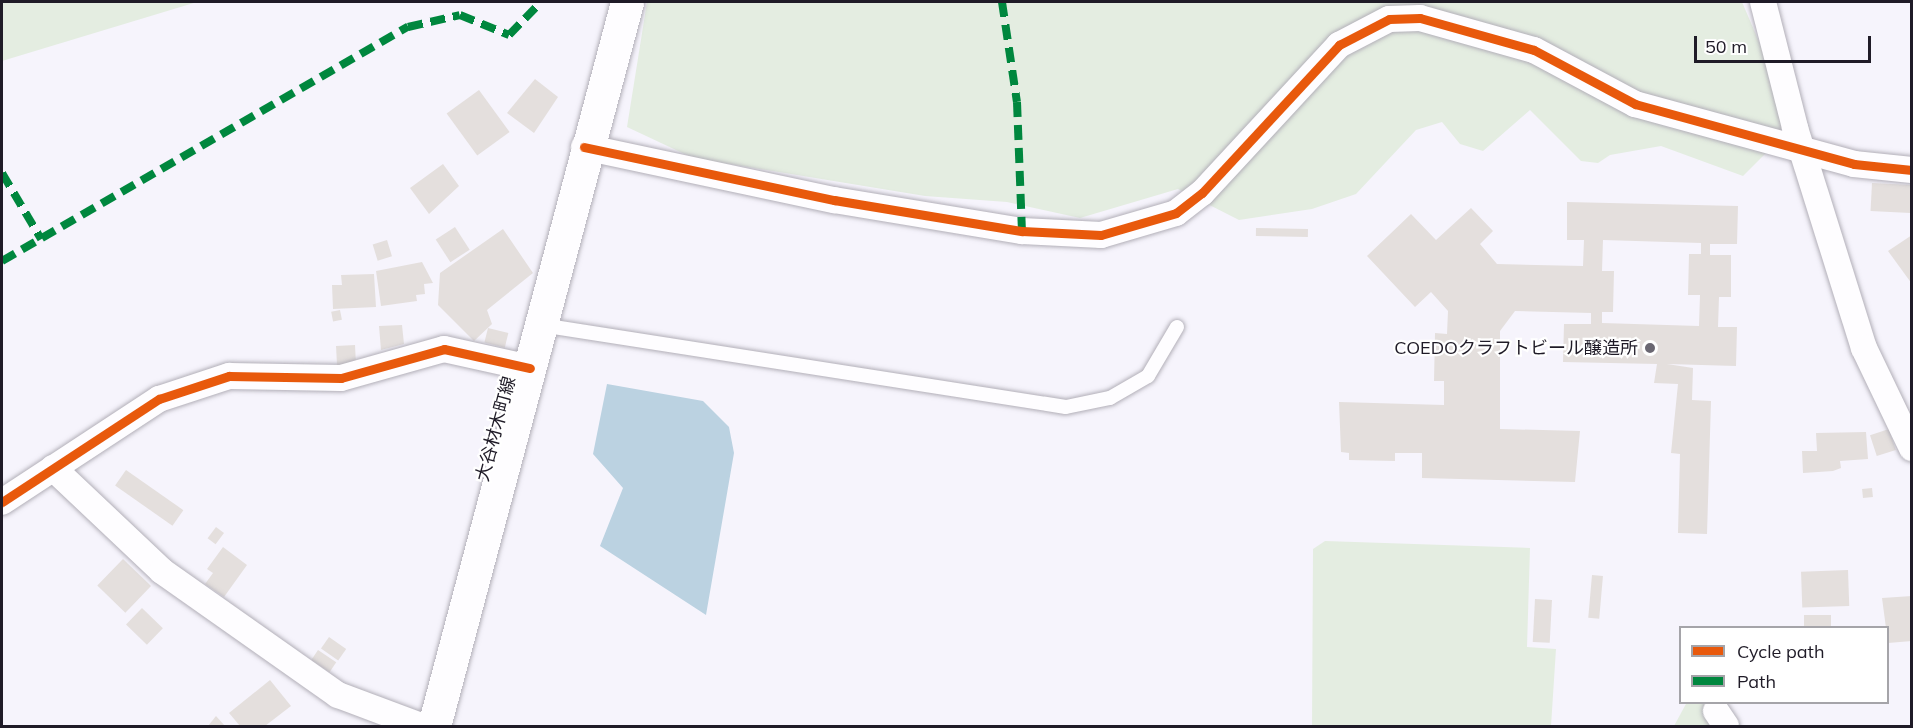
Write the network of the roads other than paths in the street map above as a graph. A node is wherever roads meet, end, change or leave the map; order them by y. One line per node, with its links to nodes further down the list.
1 (627, 2): 3 (main road, 大谷材木町線)
2 (1763, 2): 4 (street)
3 (584, 147): 4 (street); 6 (main road, 大谷材木町線)
4 (1802, 150): 5 (street); 9 (street)
5 (1911, 170)
6 (542, 326): 7 (lane); 8 (main road, 大谷材木町線)
7 (1177, 327)
8 (530, 368): 10 (street); 13 (main road, 大谷材木町線)
9 (1911, 448)
10 (53, 468): 11 (street); 12 (street)
11 (2, 502)
12 (421, 726)
13 (434, 726)

